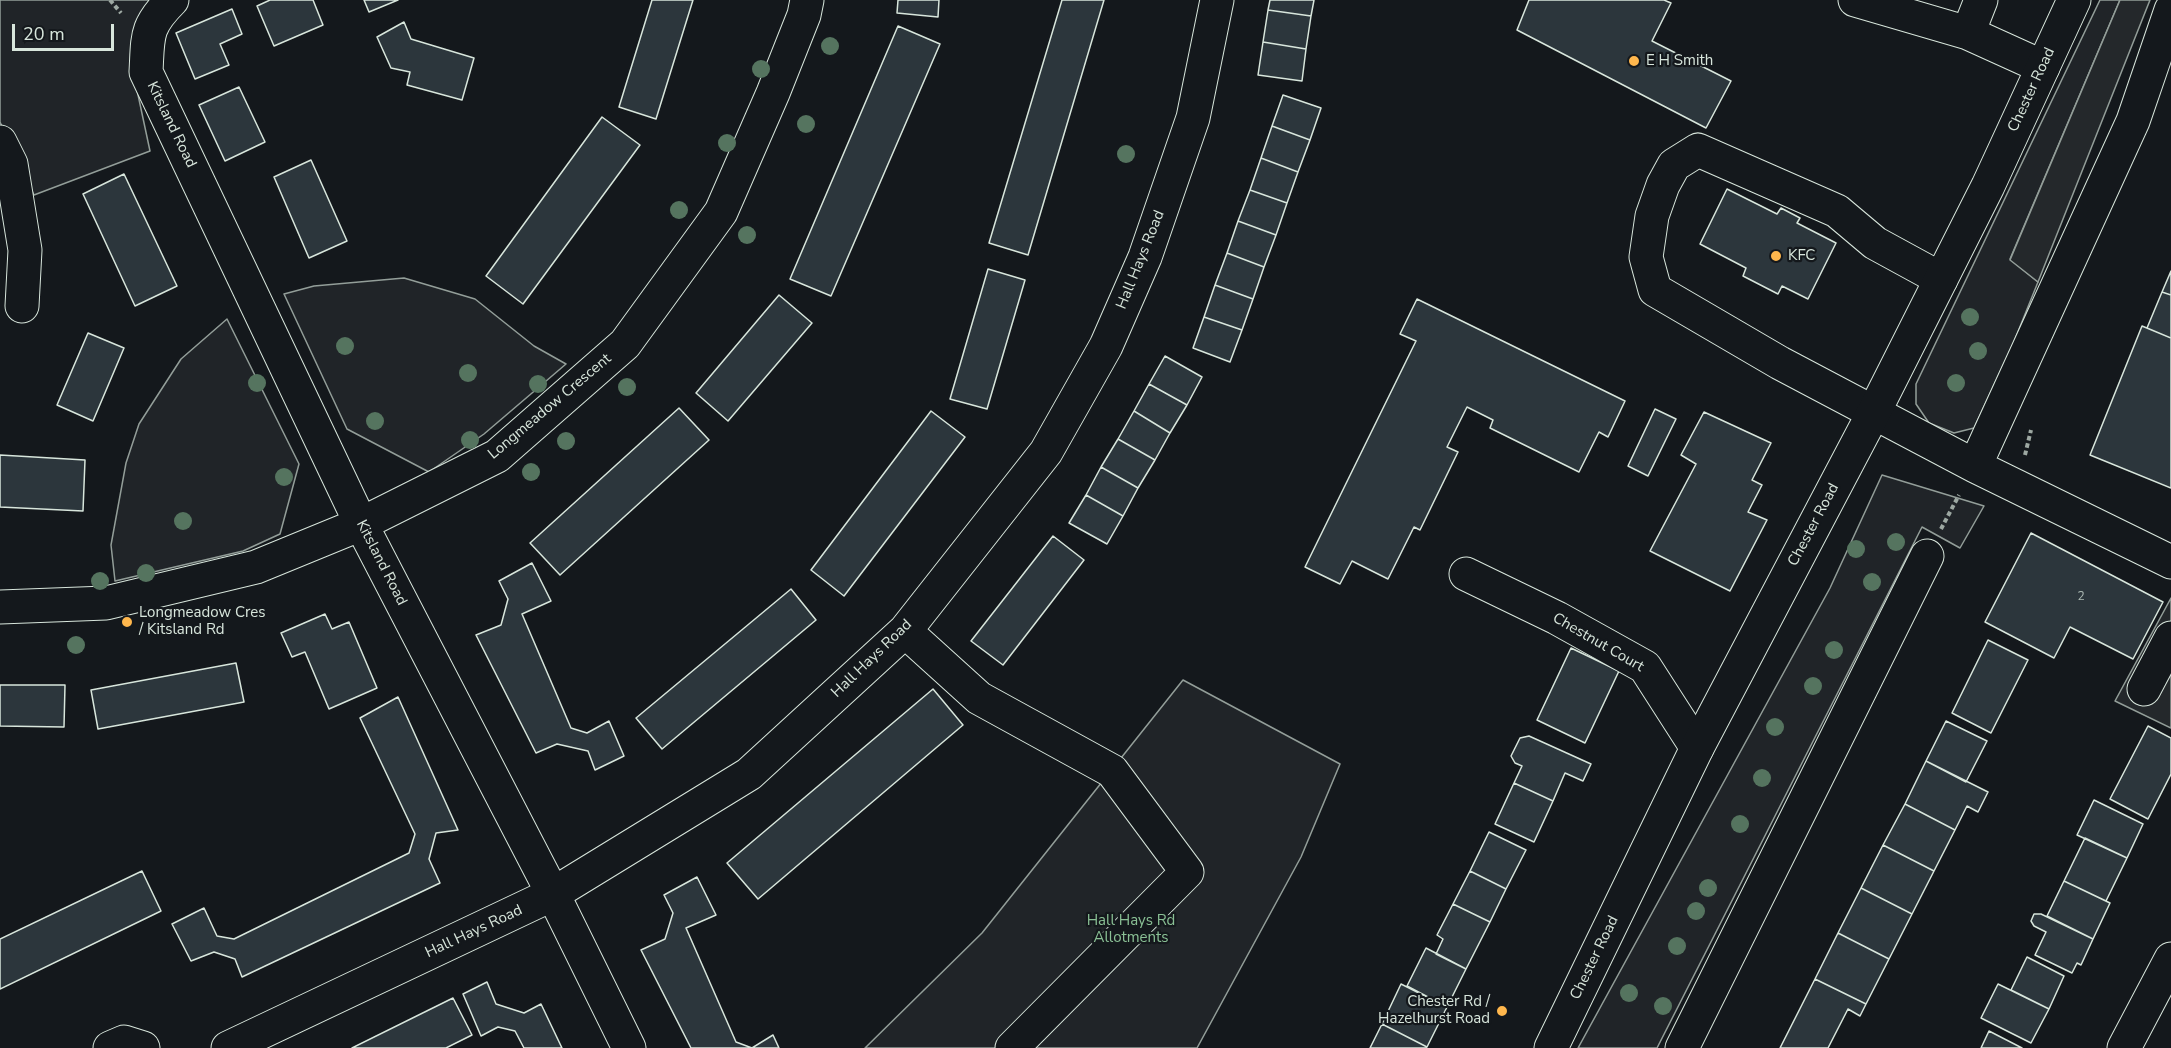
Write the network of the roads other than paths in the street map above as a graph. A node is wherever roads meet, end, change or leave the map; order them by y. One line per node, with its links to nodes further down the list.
1 (172, 0): 16 (street, Kitsland Road)
2 (807, 0): 16 (street, Longmeadow Crescent)
3 (1217, 0): 21 (street, Hall Hays Road)
4 (1856, 0): 8 (street)
5 (1981, 0): 8 (street)
6 (2074, 0): 9 (street, Chester Road)
7 (2171, 10): 15 (street)
8 (1968, 33): 9 (street)
9 (2043, 67): 12 (street, Chester Road)
10 (0, 142): 11 (street)
11 (12, 250): 13 (street)
12 (1941, 279): 14 (street, Chester Road); 14 (street)
13 (22, 306)
14 (1874, 412): 15 (street); 24 (street, Chester Road)
15 (1968, 478): 18 (street)
16 (361, 524): 20 (street, Longmeadow Crescent); 25 (street, Kitsland Road)
17 (1927, 556): 33 (street)
18 (2171, 562)
19 (1466, 574): 24 (street, Chestnut Court)
20 (0, 607)
21 (905, 631): 25 (street, Hall Hays Road); 31 (street)
22 (2171, 638): 23 (street)
23 (2144, 689)
24 (1697, 748): 32 (street, Chester Road)
25 (553, 894): 29 (street, Hall Hays Road); 30 (street, Kitsland Road)
26 (2171, 959): 34 (street)
27 (110, 1048): 28 (street)
28 (143, 1048)
29 (228, 1048)
30 (629, 1048)
31 (1012, 1048)
32 (1551, 1048)
33 (1682, 1048)
34 (2124, 1048)

